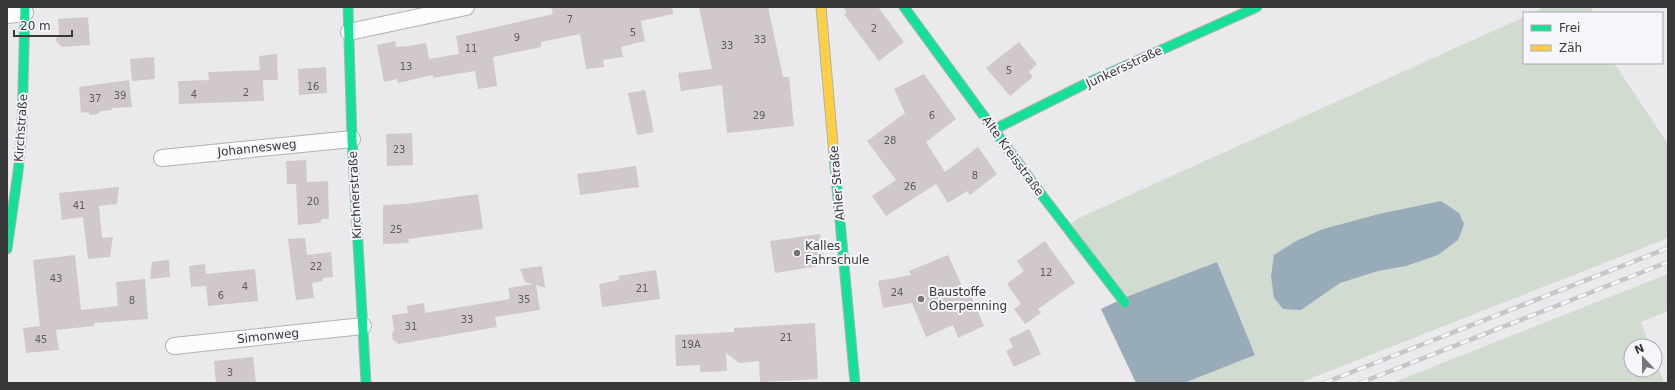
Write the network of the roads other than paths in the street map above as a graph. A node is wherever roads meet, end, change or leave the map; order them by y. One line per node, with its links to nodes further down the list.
1 (348, 7): 8 (street, Kirchnerstraße)
2 (466, 7): 8 (street)
3 (821, 7): 17 (street, Ahler Straße)
4 (904, 7): 9 (street, Alte Kreisstraße)
5 (1256, 7): 9 (street, Junkersstraße)
6 (25, 10): 7 (street); 12 (street, Kirchstraße)
7 (7, 15)
8 (349, 32): 10 (street, Kirchnerstraße)
9 (993, 130): 13 (street, Alte Kreisstraße)
10 (352, 139): 11 (street, Johannesweg); 14 (street, Kirchnerstraße)
11 (162, 158)
12 (7, 248)
13 (1125, 303)
14 (363, 326): 15 (street, Simonweg); 16 (street, Kirchnerstraße)
15 (174, 346)
16 (366, 383)
17 (855, 383)

